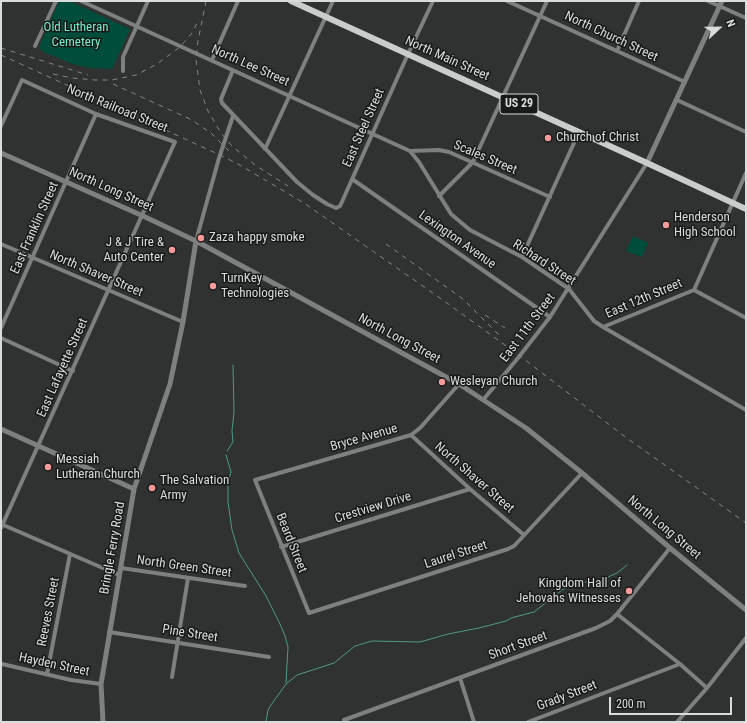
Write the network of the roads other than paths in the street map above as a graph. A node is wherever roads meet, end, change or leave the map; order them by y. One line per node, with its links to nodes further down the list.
1 (56, 1): 17 (street)
2 (81, 1): 16 (street, North Lee Street)
3 (148, 1): 16 (street)
4 (238, 1): 20 (street)
5 (291, 1): 14 (main road, North Main Street / US 29)
6 (333, 1): 14 (street)
7 (433, 1): 19 (street, East Steel Street)
8 (507, 1): 13 (street, North Church Street)
9 (547, 1): 13 (street)
10 (639, 1): 18 (street)
11 (708, 1): 12 (street)
12 (721, 4): 15 (street); 23 (street)
13 (540, 16): 18 (street, North Church Street); 25 (street)
14 (326, 17): 19 (main road, North Main Street / US 29); 24 (street)
15 (746, 18)
16 (137, 26): 20 (street, North Lee Street); 22 (street)
17 (35, 46)
18 (616, 51): 23 (street, North Church Street)
19 (408, 54): 25 (main road, North Main Street / US 29); 32 (street, East Steel Street)
20 (212, 60): 21 (street, North Lee Street)
21 (233, 70): 24 (street, North Lee Street); 28 (street)
22 (123, 71)
23 (685, 82): 26 (street)
24 (289, 95): 32 (street, North Lee Street); 33 (street)
25 (503, 97): 30 (main road, North Main Street / US 29); 36 (street)
26 (677, 100): 31 (street); 37 (street)
27 (96, 114): 29 (street, North Railroad Street); 40 (street, East Franklin Street); 45 (street, North Railroad Street)
28 (233, 116): 33 (street); 46 (street)
29 (1, 126)
30 (579, 132): 37 (main road, North Main Street / US 29); 42 (street)
31 (746, 132)
32 (373, 134): 34 (street, North Lee Street); 39 (street, East Steel Street)
33 (265, 149): 39 (street, East Steel Street)
34 (410, 151): 36 (street, Scales Street); 41 (street, Richard Street)
35 (1, 153): 40 (street, North Long Street)
36 (473, 162): 41 (street); 42 (street, Scales Street)
37 (647, 163): 43 (main road, North Main Street / US 29); 50 (street, East 11th Street)
38 (746, 173): 43 (street, East 12th Street)
39 (352, 179): 53 (street, Lexington Avenue)
40 (66, 182): 45 (street, North Long Street); 49 (street, East Franklin Street)
41 (439, 196): 48 (street, Richard Street)
42 (550, 197): 48 (street)
43 (732, 203): 44 (main road, North Main Street / US 29); 52 (street, East 12th Street)
44 (746, 209)
45 (143, 216): 46 (street, North Long Street); 51 (street, East Lafayette Street)
46 (196, 241): 55 (street, Bringle Ferry Road); 60 (street, North Long Street)
47 (1, 244): 49 (street, North Shaver Street)
48 (522, 257): 50 (street, Richard Street)
49 (33, 258): 51 (street, North Shaver Street); 57 (street, East Franklin Street)
50 (569, 289): 53 (street, East 11th Street); 56 (street, Richard Street)
51 (109, 290): 55 (street, North Shaver Street); 59 (street, East Lafayette Street)
52 (694, 290): 54 (street); 56 (street, East 12th Street)
53 (550, 318): 61 (street, East 11th Street)
54 (746, 318)
55 (183, 322): 68 (street, Bringle Ferry Road)
56 (603, 327): 62 (street, Richard Street)
57 (1, 328)
58 (1, 338): 59 (street)
59 (72, 371): 65 (street, East Lafayette Street)
60 (459, 384): 61 (street, North Long Street); 64 (street, Bryce Avenue)
61 (483, 400): 66 (street, North Long Street)
62 (746, 410)
63 (1, 429): 65 (street)
64 (411, 435): 67 (street, Bryce Avenue); 69 (street, North Shaver Street)
65 (38, 446): 68 (street); 70 (street, East Lafayette Street)
66 (582, 473): 71 (street, Laurel Street); 73 (street, North Long Street)
67 (255, 480): 72 (street, Beard Street)
68 (134, 489): 75 (street, Bringle Ferry Road)
69 (470, 489): 71 (street, North Shaver Street); 72 (street, Crestview Drive)
70 (2, 525): 74 (street, North Green Street)
71 (524, 535): 80 (street, Laurel Street)
72 (281, 547): 80 (street, Beard Street)
73 (670, 548): 79 (street, North Long Street); 81 (street, Short Street)
74 (70, 554): 76 (street, North Green Street); 88 (street, Reeves Street)
75 (121, 568): 76 (street, Bringle Ferry Road); 77 (street, North Green Street)
76 (119, 575): 82 (street, Bringle Ferry Road)
77 (188, 578): 78 (street, North Green Street); 84 (street)
78 (245, 586)
79 (746, 610)
80 (309, 613)
81 (617, 614): 87 (street); 90 (street, Short Street)
82 (109, 632): 84 (street, Pine Street); 91 (street, Bringle Ferry Road)
83 (746, 638): 92 (street)
84 (178, 642): 85 (street, Pine Street); 89 (street)
85 (269, 657)
86 (2, 664): 88 (street, Hayden Street)
87 (680, 664): 92 (street); 96 (street, Grady Street)
88 (47, 674): 91 (street, Hayden Street)
89 (172, 677)
90 (460, 678): 93 (street, Short Street); 95 (street)
91 (101, 684): 94 (street, Bringle Ferry Road)
92 (707, 688): 97 (street)
93 (344, 720)
94 (103, 722)
95 (474, 722)
96 (528, 722)
97 (677, 722)

